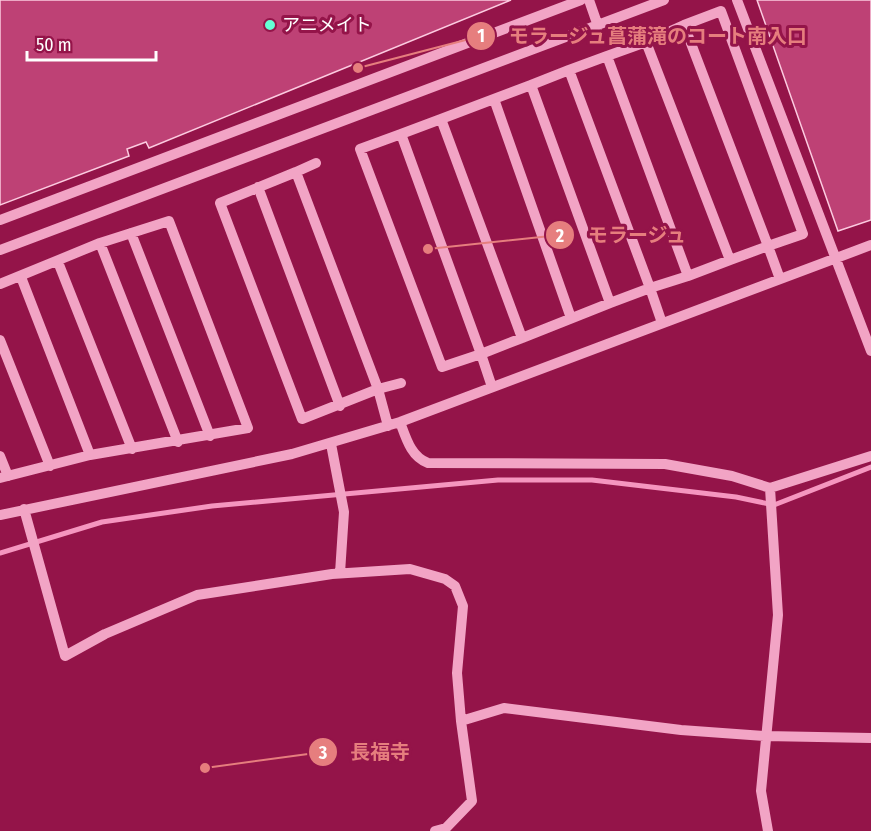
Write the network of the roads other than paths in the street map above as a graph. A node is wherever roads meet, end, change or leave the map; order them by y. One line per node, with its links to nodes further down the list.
1 (581, 0): 17 (street)
2 (589, 0): 6 (street)
3 (664, 0): 6 (street)
4 (737, 0): 23 (street)
5 (684, 25): 7 (street); 21 (street); 21 (street)
6 (598, 26): 22 (street)
7 (646, 42): 8 (street); 24 (street)
8 (607, 56): 9 (street); 26 (street)
9 (568, 70): 10 (street); 30 (street)
10 (531, 85): 11 (street); 31 (street)
11 (494, 99): 12 (street); 32 (street)
12 (441, 119): 13 (street); 34 (street)
13 (401, 134): 37 (street); 37 (street)
14 (316, 163): 15 (street)
15 (296, 172): 16 (street); 40 (street)
16 (258, 187): 41 (street); 41 (street)
17 (0, 220)
18 (131, 233): 19 (street); 44 (street); 44 (street)
19 (100, 243): 25 (street); 45 (street)
20 (871, 245): 23 (street)
21 (768, 246): 24 (street); 28 (street)
22 (0, 250)
23 (835, 259): 28 (street); 36 (street)
24 (730, 260): 26 (street)
25 (58, 262): 27 (street); 47 (street)
26 (688, 276): 30 (street)
27 (21, 278): 29 (street); 48 (street)
28 (780, 279): 33 (street)
29 (0, 284)
30 (650, 288): 31 (street); 33 (street)
31 (610, 303): 32 (street)
32 (571, 318): 34 (street)
33 (663, 323): 39 (street)
34 (522, 338): 37 (street)
35 (0, 340): 51 (street)
36 (871, 351)
37 (481, 354): 39 (street)
38 (401, 383): 40 (street)
39 (492, 387): 42 (street)
40 (378, 389): 41 (street); 43 (street)
41 (340, 406)
42 (400, 422): 43 (street); 53 (street)
43 (388, 426): 46 (street)
44 (210, 436): 45 (street)
45 (178, 442): 47 (street)
46 (331, 444): 54 (street); 56 (street)
47 (132, 449): 48 (street)
48 (90, 455): 51 (street)
49 (0, 456): 52 (street)
50 (871, 456): 53 (street)
51 (50, 466): 52 (street)
52 (4, 477)
53 (770, 488): 58 (street)
54 (24, 509): 55 (street); 56 (street)
55 (0, 515)
56 (340, 573): 57 (street)
57 (461, 721): 58 (street); 60 (street)
58 (765, 736): 59 (street); 61 (street)
59 (871, 738)
60 (435, 831)
61 (768, 831)

